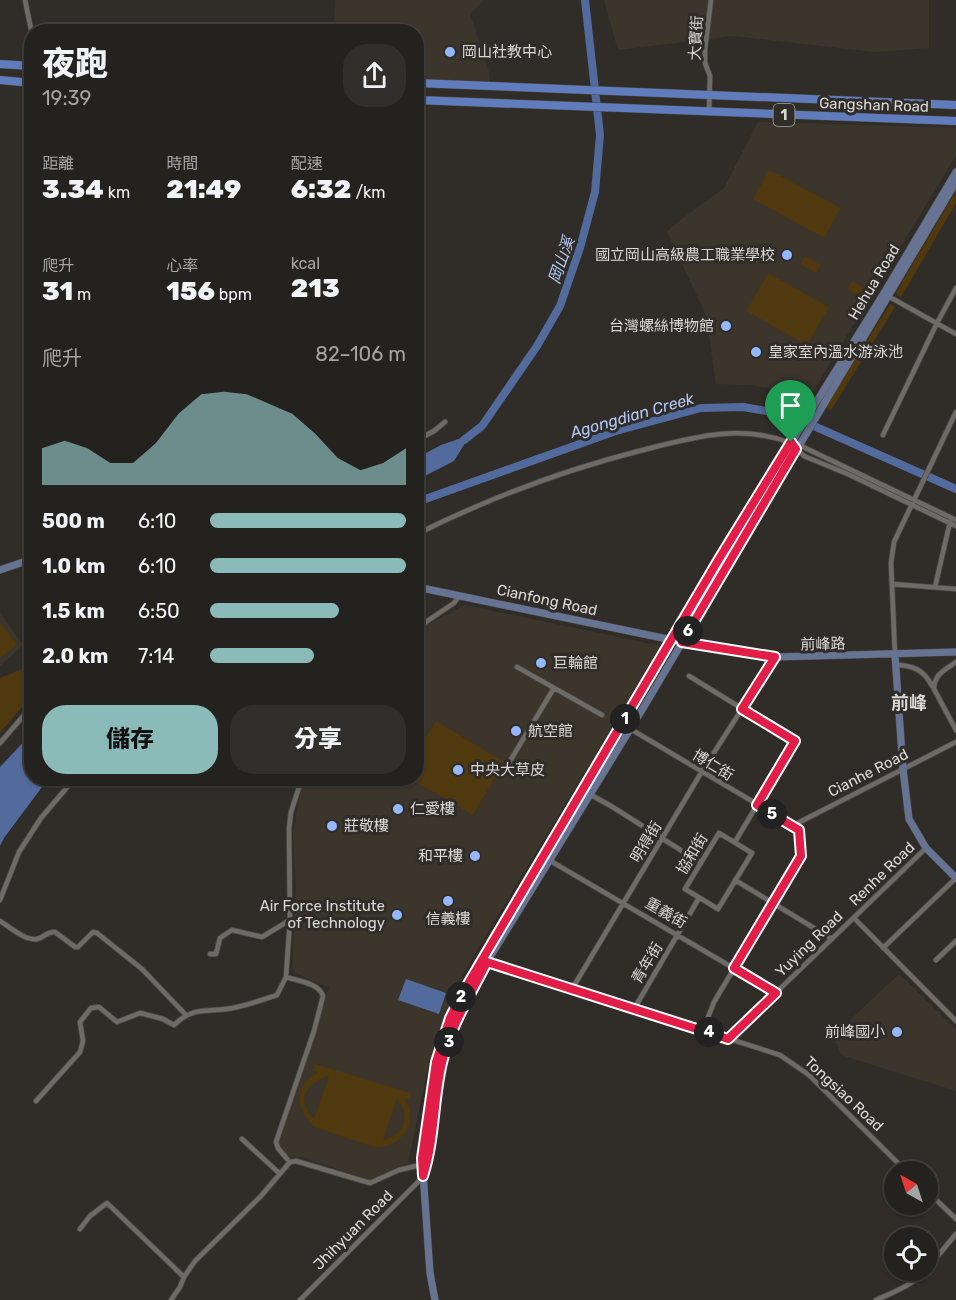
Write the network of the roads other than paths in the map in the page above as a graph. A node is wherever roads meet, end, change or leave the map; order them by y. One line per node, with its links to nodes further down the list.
1 (25, 0): 3 (street)
2 (711, 0): 9 (street, 大寶街)
3 (30, 24)
4 (0, 64): 5 (main road)
5 (24, 66)
6 (0, 80): 7 (main road)
7 (24, 82)
8 (424, 83): 9 (main road, Gangshan Road / 1)
9 (710, 94): 11 (main road, Gangshan Road / 1); 12 (street, 大寶街)
10 (424, 100): 12 (main road, Gangshan Road / 1)
11 (956, 105)
12 (709, 112): 13 (main road, Gangshan Road / 1)
13 (956, 121)
14 (956, 172): 17 (street, Hehua Road)
15 (956, 182): 17 (street, Hehua Road)
16 (956, 288): 18 (street)
17 (886, 295): 18 (street); 24 (street, Hehua Road)
18 (937, 323): 19 (street); 22 (street)
19 (956, 333)
20 (956, 412): 27 (street)
21 (445, 422): 23 (street)
22 (884, 435)
23 (424, 437)
24 (796, 443): 25 (street); 26 (street); 30 (street); 39 (street); 40 (street)
25 (853, 469): 26 (street); 27 (street)
26 (850, 475): 27 (street)
27 (912, 502): 28 (street); 33 (street)
28 (952, 520): 29 (street); 34 (street)
29 (956, 526)
30 (424, 531)
31 (24, 562): 32 (street)
32 (0, 570)
33 (892, 584): 34 (street); 42 (street)
34 (935, 587): 36 (street)
35 (424, 588): 37 (street, Cianfong Road)
36 (956, 589)
37 (459, 596): 38 (street); 39 (street, Cianfong Road)
38 (424, 622)
39 (672, 639): 40 (street, Cianfong Road); 53 (street)
40 (682, 642): 43 (street, 前峰路); 54 (street)
41 (956, 652): 42 (street)
42 (895, 655): 43 (street, 前峰路); 45 (street)
43 (775, 657): 50 (street, 明得街)
44 (956, 663): 49 (street)
45 (895, 665): 49 (street); 59 (street)
46 (517, 667): 48 (street)
47 (689, 676): 50 (street)
48 (554, 688): 52 (street); 58 (street)
49 (934, 689): 55 (street)
50 (742, 709): 60 (street, 明得街); 65 (street)
51 (24, 715): 57 (street)
52 (602, 716)
53 (622, 724): 54 (street, 博仁街); 63 (street)
54 (629, 729): 60 (street, 博仁街); 64 (street)
55 (956, 730)
56 (956, 742): 59 (street, Cianhe Road)
57 (0, 743)
58 (510, 761)
59 (903, 769): 66 (street, Cianhe Road); 69 (street)
60 (701, 772): 65 (street, 博仁街); 67 (street, 明得街)
61 (68, 786): 75 (street)
62 (298, 786): 79 (street)
63 (582, 790): 64 (street); 70 (street)
64 (590, 795): 67 (street); 70 (street)
65 (757, 805): 66 (street, 博仁街); 68 (street)
66 (792, 826): 77 (street)
67 (663, 839): 71 (street); 76 (street, 明得街)
68 (735, 842): 71 (street, 協和街); 73 (street)
69 (926, 848): 72 (street); 78 (street, Renhe Road)
70 (546, 858): 76 (street, 重義街); 86 (street)
71 (701, 863): 74 (street, 協和街)
72 (956, 878): 84 (street)
73 (735, 880): 74 (street); 77 (street)
74 (699, 898): 81 (street, 青年街)
75 (0, 900)
76 (624, 903): 81 (street, 重義街); 90 (street, 明得街)
77 (773, 903): 82 (street); 88 (street)
78 (854, 918): 82 (street, Yuying Road); 84 (street, Yuying Road)
79 (290, 920): 85 (street); 89 (street)
80 (0, 921): 93 (street)
81 (678, 934): 88 (street, 重義街); 92 (street, 青年街)
82 (832, 939): 91 (street, Yuying Road)
83 (956, 940): 87 (street)
84 (883, 948): 94 (street, Yuying Road)
85 (210, 954)
86 (484, 960): 90 (street, Tongsiao Road); 101 (street)
87 (936, 960)
88 (734, 968): 91 (street, 重義街); 95 (street)
89 (286, 977): 93 (street); 99 (street)
90 (572, 989): 92 (street, Tongsiao Road)
91 (776, 993): 96 (street, Yuying Road)
92 (634, 1009): 95 (street, Tongsiao Road)
93 (185, 1014): 97 (street)
94 (956, 1021)
95 (703, 1030): 96 (street, Tongsiao Road)
96 (728, 1039): 100 (street, Tongsiao Road)
97 (36, 1101)
98 (242, 1139): 102 (street)
99 (287, 1159)
100 (896, 1161)
101 (425, 1163): 102 (street); 103 (street)
102 (279, 1173): 109 (street)
103 (423, 1176): 112 (street, Jhihyuan Road); 113 (street)
104 (938, 1202): 105 (street)
105 (956, 1219)
106 (80, 1229): 109 (street)
107 (956, 1234): 108 (street)
108 (938, 1256)
109 (184, 1277): 111 (street)
110 (914, 1281): 114 (street)
111 (171, 1300)
112 (300, 1300)
113 (435, 1300)
114 (876, 1300)

